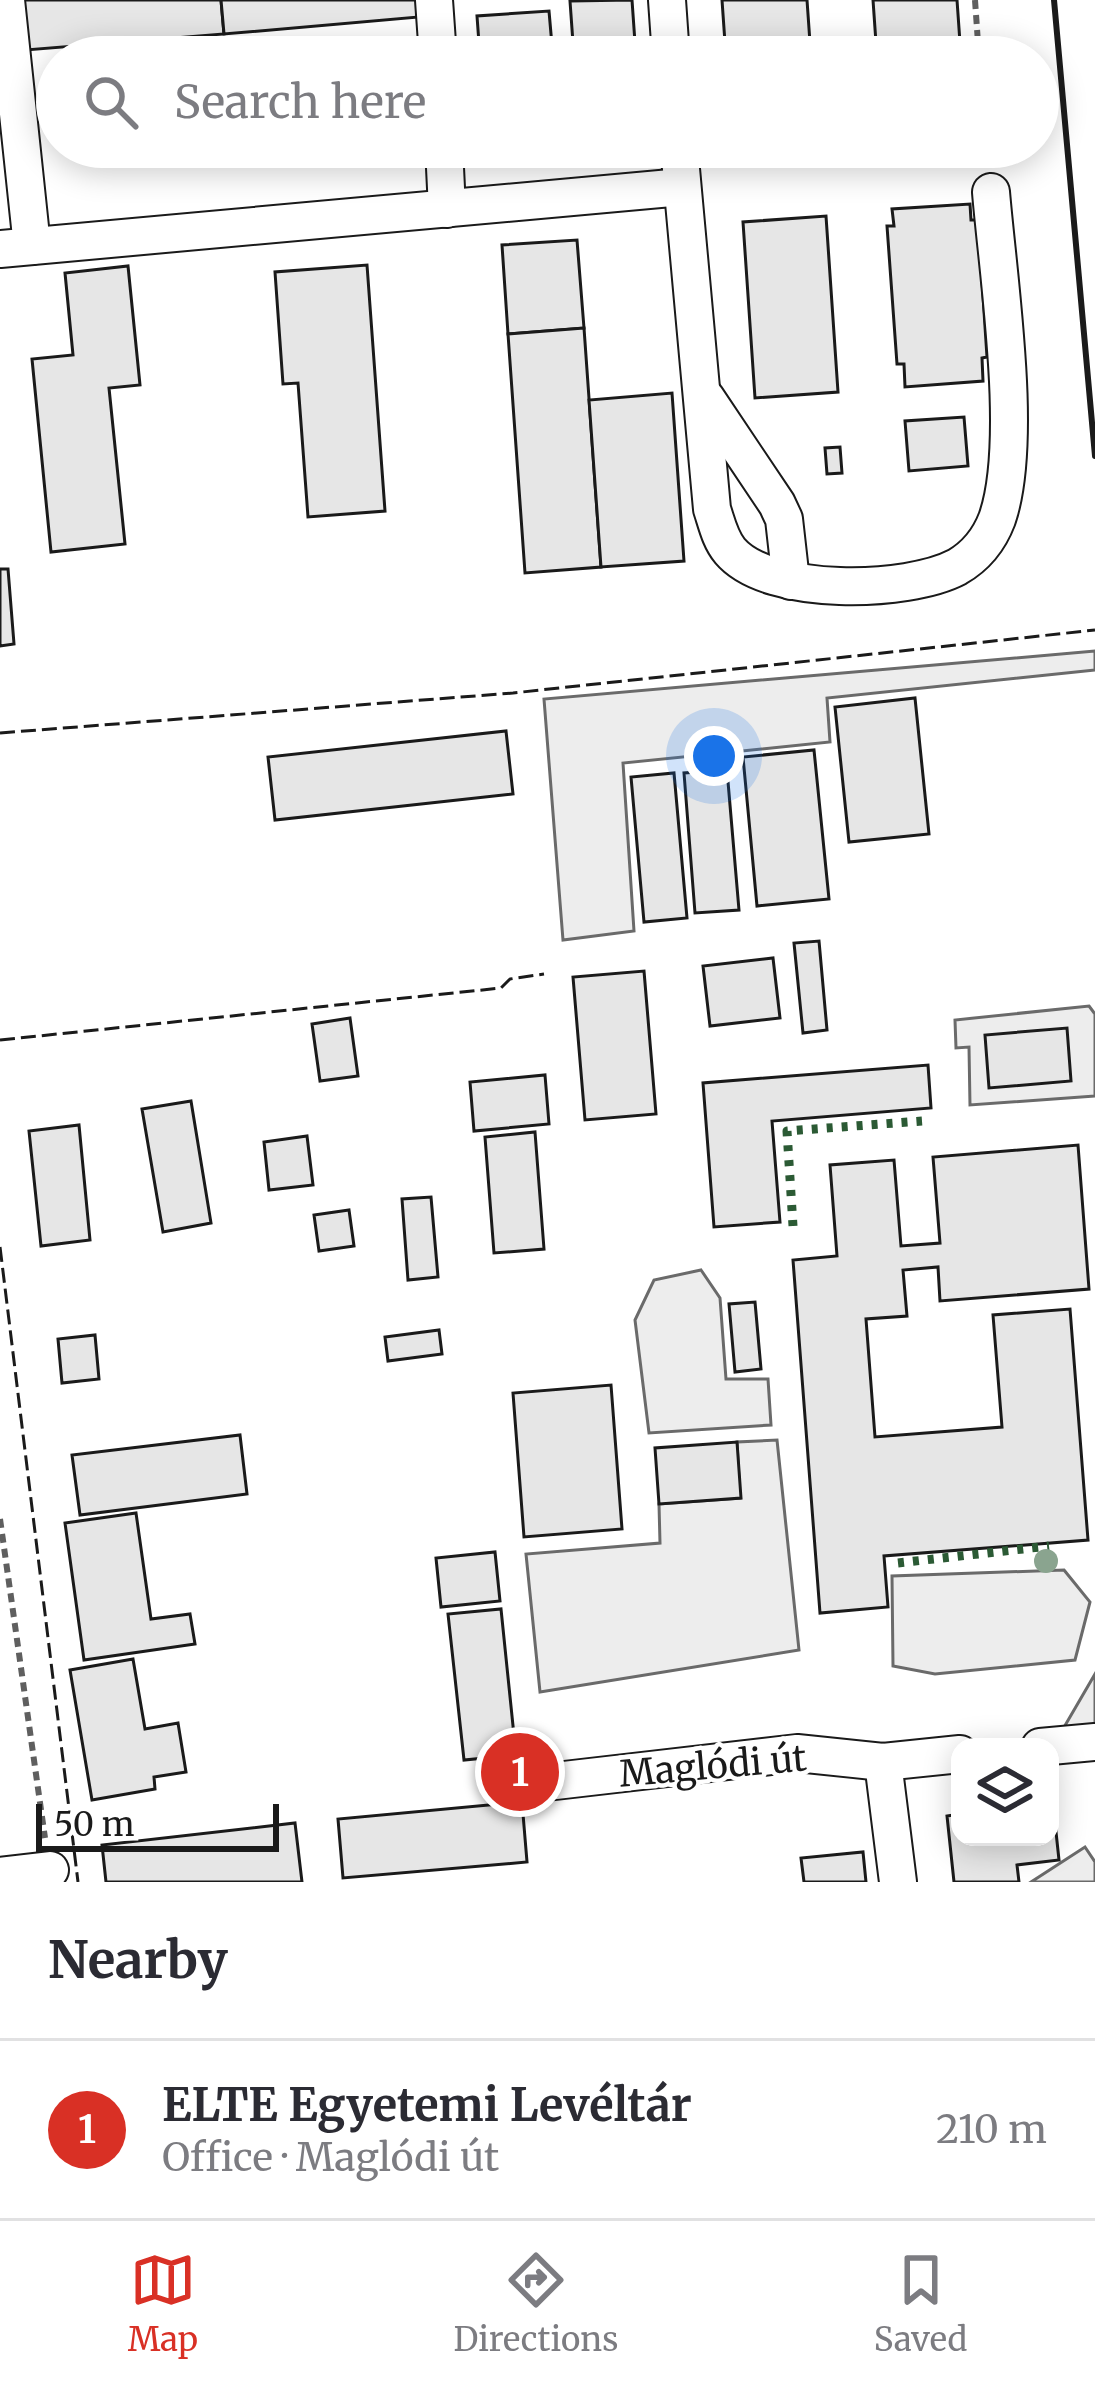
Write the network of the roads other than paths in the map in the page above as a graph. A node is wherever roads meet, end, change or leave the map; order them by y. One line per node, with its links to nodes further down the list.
1 (6, 0): 11 (street)
2 (434, 0): 4 (street)
3 (667, 0): 5 (street)
4 (437, 36)
5 (670, 36)
6 (445, 168): 10 (street)
7 (681, 168): 8 (street)
8 (682, 187): 10 (street); 12 (street)
9 (991, 192): 13 (street)
10 (448, 208): 11 (street)
11 (16, 248)
12 (704, 395): 13 (street); 13 (street)
13 (791, 581)
14 (1095, 1742): 15 (street)
15 (1059, 1745)
16 (951, 1755): 17 (street, Maglódi út)
17 (883, 1762): 18 (street, Maglódi út); 21 (street)
18 (538, 1784)
19 (50, 1869): 20 (street)
20 (0, 1876)
21 (898, 1882)

